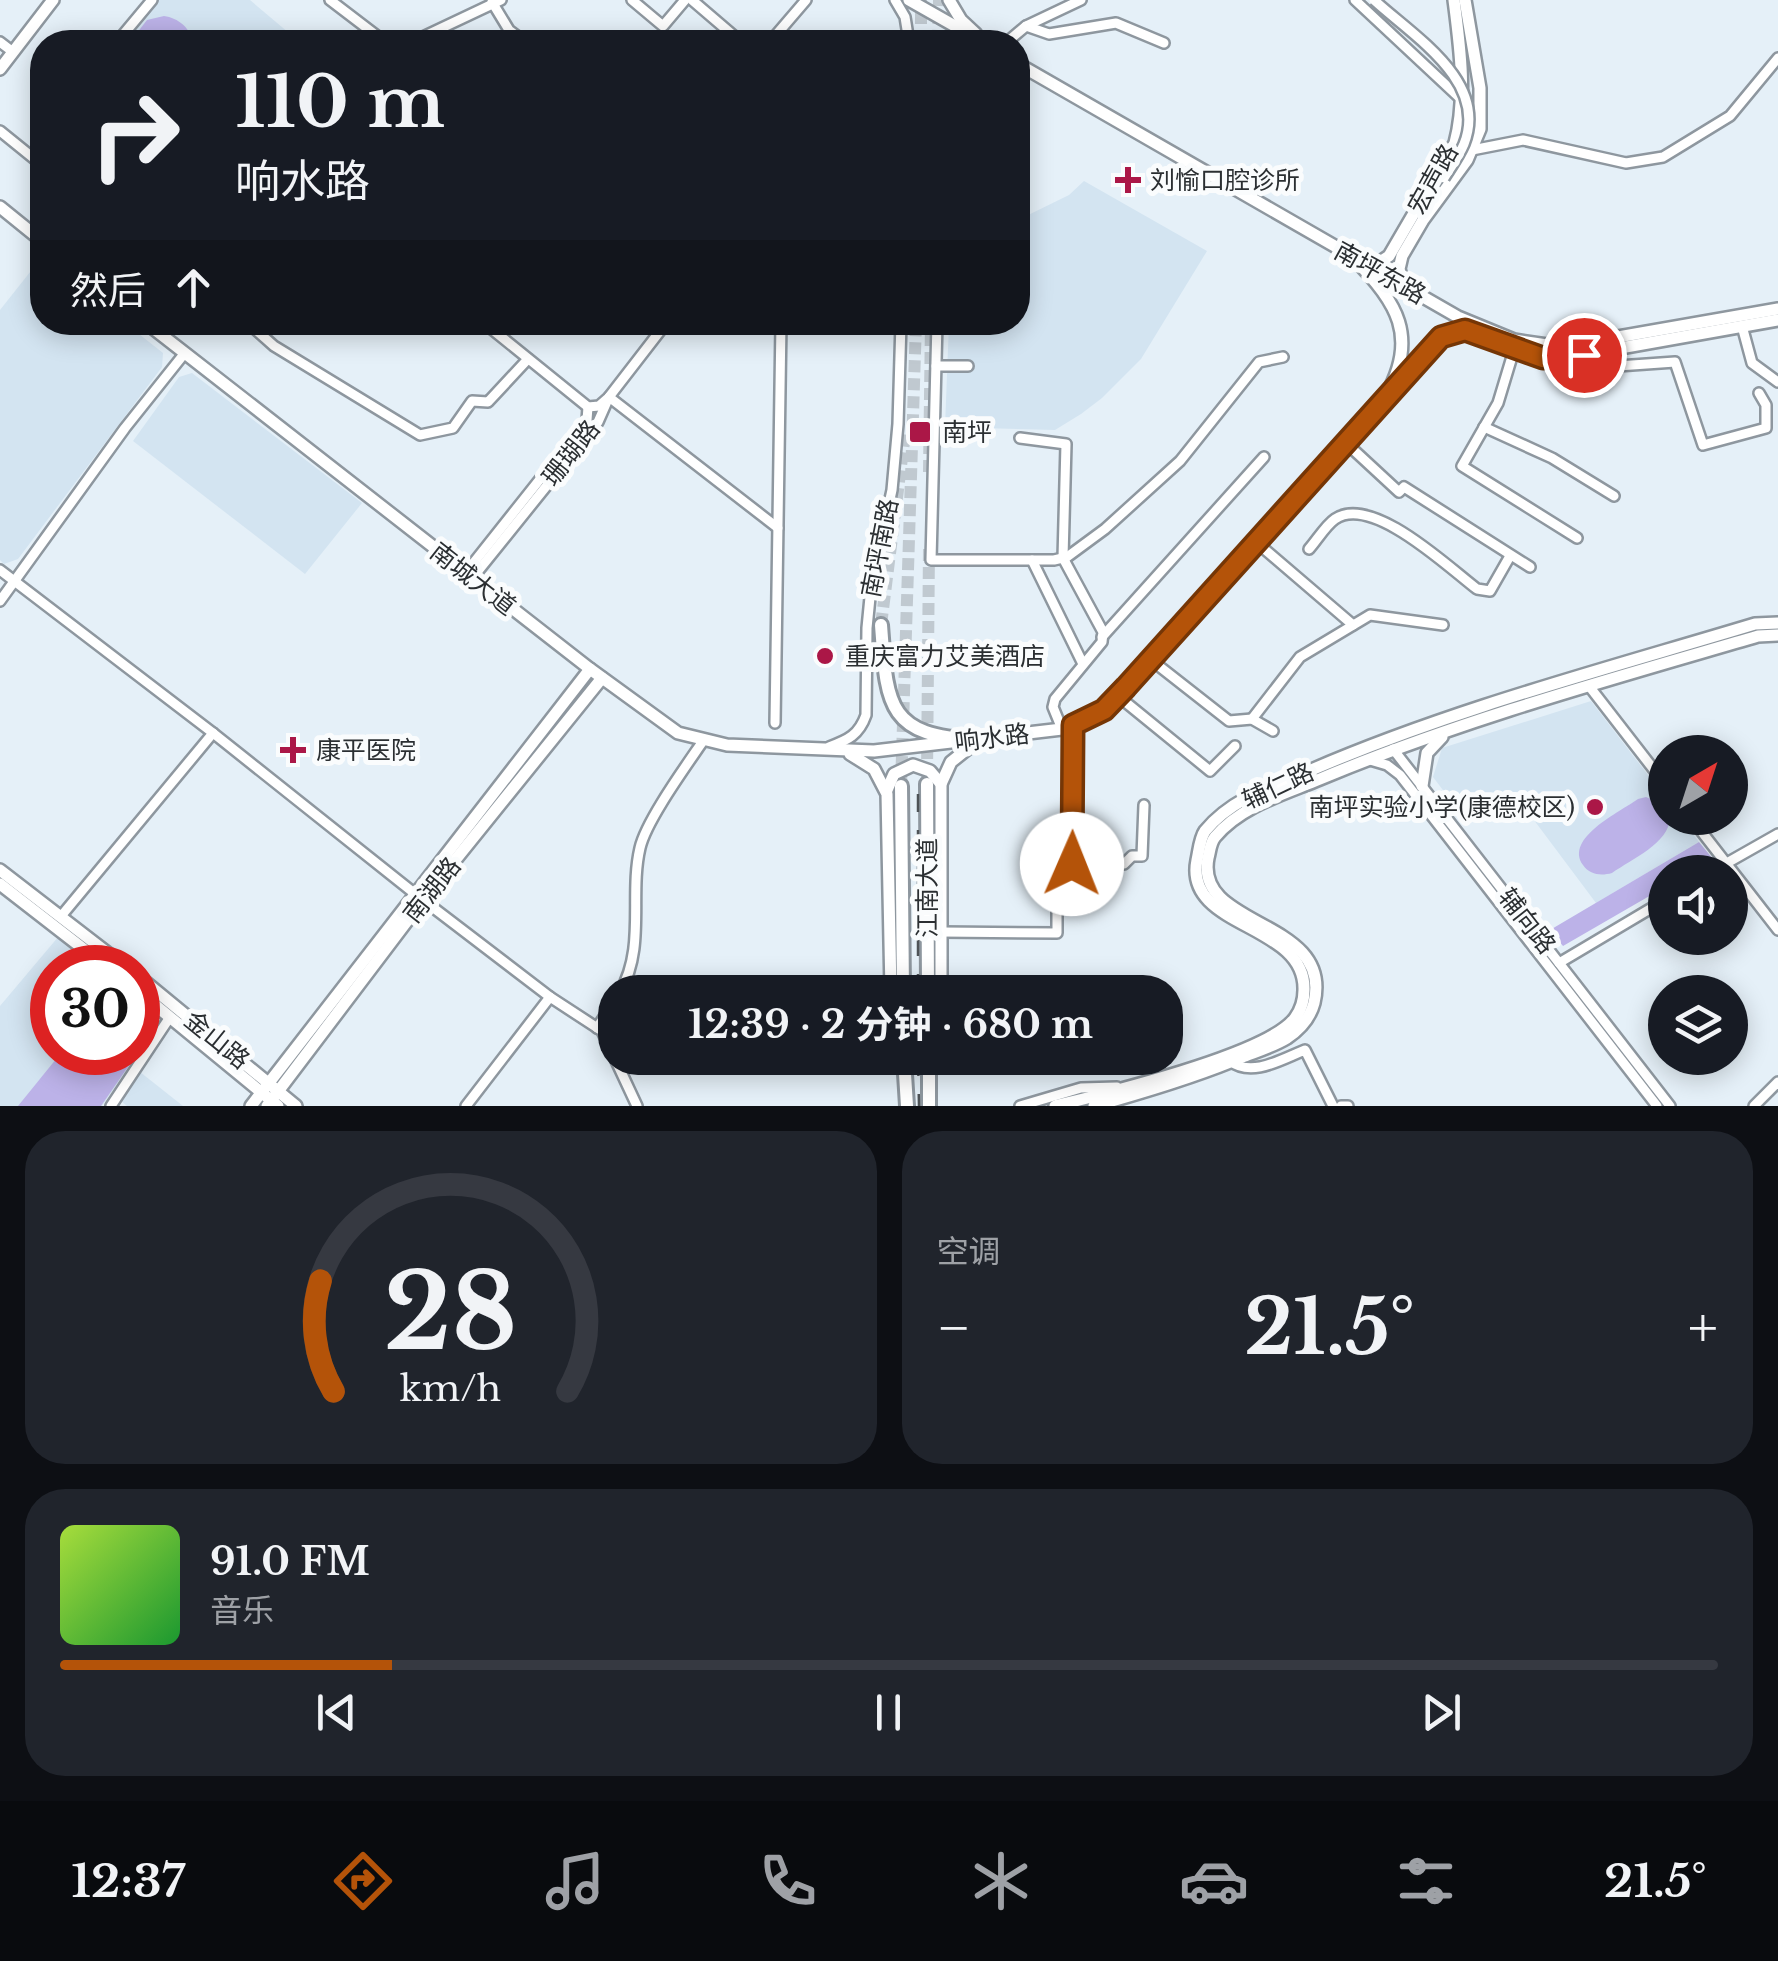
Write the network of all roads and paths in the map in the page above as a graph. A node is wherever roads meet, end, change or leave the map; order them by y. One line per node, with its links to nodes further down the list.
1 (53, 0): 29 (main road)
2 (152, 0): 17 (street)
3 (330, 0): 18 (street)
4 (632, 0): 5 (street)
5 (688, 0): 21 (street)
6 (806, 0): 22 (street)
7 (895, 0): 23 (street)
8 (909, 0): 24 (main road)
9 (950, 0): 25 (main road)
10 (1081, 0): 16 (street)
11 (1354, 0): 33 (street)
12 (1374, 0): 39 (street, bridge)
13 (1454, 0): 33 (main road, 宏声路)
14 (1465, 0): 34 (main road, 宏声路)
15 (495, 1): 19 (street); 20 (street)
16 (1026, 26): 26 (street); 28 (street)
17 (128, 30)
18 (369, 30)
19 (437, 30)
20 (509, 30)
21 (726, 30)
22 (780, 30)
23 (907, 30)
24 (963, 30)
25 (972, 30)
26 (1021, 30)
27 (0, 42): 29 (street)
28 (1164, 43)
29 (13, 52): 31 (main road)
30 (1778, 58): 36 (street)
31 (0, 69)
32 (1030, 71): 41 (main road, 南坪东路)
33 (1460, 98): 34 (street); 41 (main road, 宏声路)
34 (1482, 119): 36 (main road, 宏声路)
35 (0, 131): 37 (street)
36 (1472, 150): 39 (main road, 宏声路)
37 (30, 155)
38 (0, 207): 40 (main road)
39 (1422, 220): 42 (main road, 宏声路)
40 (30, 231)
41 (1354, 259): 42 (main road, 南坪东路); 63 (main road, 响水路)
42 (1404, 286): 45 (main road, 南坪东路)
43 (1778, 309): 45 (main road, 南坪东路)
44 (1778, 320): 46 (main road, 南坪东路)
45 (1458, 324): 55 (main road, 南坪东路); 63 (main road, 南坪东路)
46 (1742, 326): 54 (main road, 南坪东路); 61 (street)
47 (161, 335): 56 (main road, 南城大道)
48 (261, 335): 58 (street)
49 (499, 335): 58 (street)
50 (657, 335): 64 (street, 珊瑚路)
51 (782, 335): 71 (street)
52 (901, 335): 106 (street, 南坪南路)
53 (937, 335): 59 (street, 南坪南路)
54 (1616, 349): 55 (main road, 南坪东路); 62 (street)
55 (1514, 350): 66 (street)
56 (184, 354): 79 (main road, 南城大道); 82 (street)
57 (1282, 356): 76 (street)
58 (528, 359): 65 (street)
59 (936, 366): 60 (street); 77 (street, 南坪南路)
60 (968, 366)
61 (1778, 382)
62 (1759, 392)
63 (1386, 396): 68 (main road, 响水路)
64 (609, 397): 65 (street); 71 (street); 81 (street, 珊瑚路)
65 (588, 407): 79 (street)
66 (1484, 426): 70 (street); 72 (street)
67 (1020, 438): 76 (street)
68 (1345, 442): 73 (main road, 响水路); 75 (street)
69 (1264, 457): 89 (street)
70 (1614, 496)
71 (778, 528): 97 (street)
72 (1576, 538)
73 (1255, 542): 87 (street); 90 (main road, 响水路)
74 (1309, 549): 75 (street)
75 (1510, 556): 78 (street)
76 (1063, 558): 77 (street); 89 (street)
77 (1032, 560): 91 (street)
78 (1530, 566)
79 (459, 568): 81 (main road, 南城大道)
80 (0, 570): 82 (street)
81 (476, 581): 92 (main road, 南城大道)
82 (15, 582): 83 (street); 100 (street)
83 (0, 601)
84 (1778, 623): 103 (main road, 辅仁路)
85 (1443, 624): 87 (street)
86 (881, 625): 102 (highway)
87 (1353, 625): 96 (street)
88 (1778, 635): 94 (main road, 辅仁路)
89 (1102, 637): 91 (street)
90 (1150, 659): 95 (main road, 响水路); 96 (street)
91 (1084, 664): 98 (street)
92 (590, 669): 93 (main road, 南城大道); 123 (main road)
93 (602, 678): 104 (main road, 南城大道); 123 (main road, 南湖路)
94 (1589, 686): 101 (main road, 辅仁路); 110 (street)
95 (1118, 696): 98 (main road, 响水路); 105 (street)
96 (1252, 718): 99 (street)
97 (775, 723)
98 (1068, 727): 102 (main road, 响水路); 115 (street)
99 (1273, 730)
100 (212, 732): 123 (street); 126 (street)
101 (1448, 732): 107 (main road, 辅仁路); 113 (main road)
102 (977, 740): 108 (main road, 响水路); 111 (main road)
103 (1380, 740): 107 (street, 辅向路); 142 (main road, 辅仁路)
104 (703, 741): 106 (main road, 南城大道); 132 (street)
105 (1235, 746)
106 (822, 749): 108 (main road, 南城大道)
107 (1393, 749): 109 (main road, 辅仁路); 113 (street, 辅向路)
108 (837, 750): 114 (main road)
109 (1367, 760): 142 (main road, 辅仁路); 161 (street, 辅向路)
110 (1648, 762)
111 (934, 784): 114 (main road); 128 (main road); 135 (highway, 江南大道)
112 (901, 786): 134 (highway, 江南大道)
113 (1422, 786): 131 (street, 辅向路)
114 (886, 794): 133 (main road)
115 (1144, 805)
116 (1778, 834): 119 (street)
117 (1704, 835): 118 (street)
118 (1719, 855)
119 (1742, 855)
120 (0, 870): 126 (main road)
121 (0, 884): 129 (main road)
122 (1748, 892): 127 (street)
123 (418, 896): 138 (street); 148 (main road)
124 (1058, 900): 128 (street)
125 (1648, 910): 131 (street)
126 (62, 916): 130 (main road)
127 (1778, 930)
128 (942, 932): 136 (main road)
129 (78, 945)
130 (98, 945)
131 (1559, 963): 162 (street, 辅向路)
132 (627, 975)
133 (891, 975)
134 (903, 975)
135 (928, 975)
136 (941, 975)
137 (160, 996): 148 (main road, 金山路)
138 (550, 997): 141 (street); 153 (street)
139 (160, 1010): 140 (main road, 金山路)
140 (170, 1018): 148 (main road, 金山路); 150 (street)
141 (597, 1028): 154 (street)
142 (1230, 1058): 147 (main road, 辅仁路); 160 (street)
143 (904, 1075): 155 (highway)
144 (929, 1075): 149 (highway)
145 (934, 1075): 149 (main road)
146 (1778, 1082): 163 (street)
147 (1140, 1095): 156 (street); 157 (main road, 辅仁路); 158 (main road, 辅仁路); 159 (street)
148 (271, 1096): 151 (main road); 152 (main road, 金山路)
149 (930, 1100)
150 (110, 1106)
151 (251, 1106)
152 (296, 1106)
153 (466, 1106)
154 (637, 1106)
155 (907, 1106)
156 (1020, 1106)
157 (1055, 1106)
158 (1094, 1106)
159 (1114, 1106)
160 (1333, 1106)
161 (1657, 1106)
162 (1670, 1106)
163 (1754, 1106)

